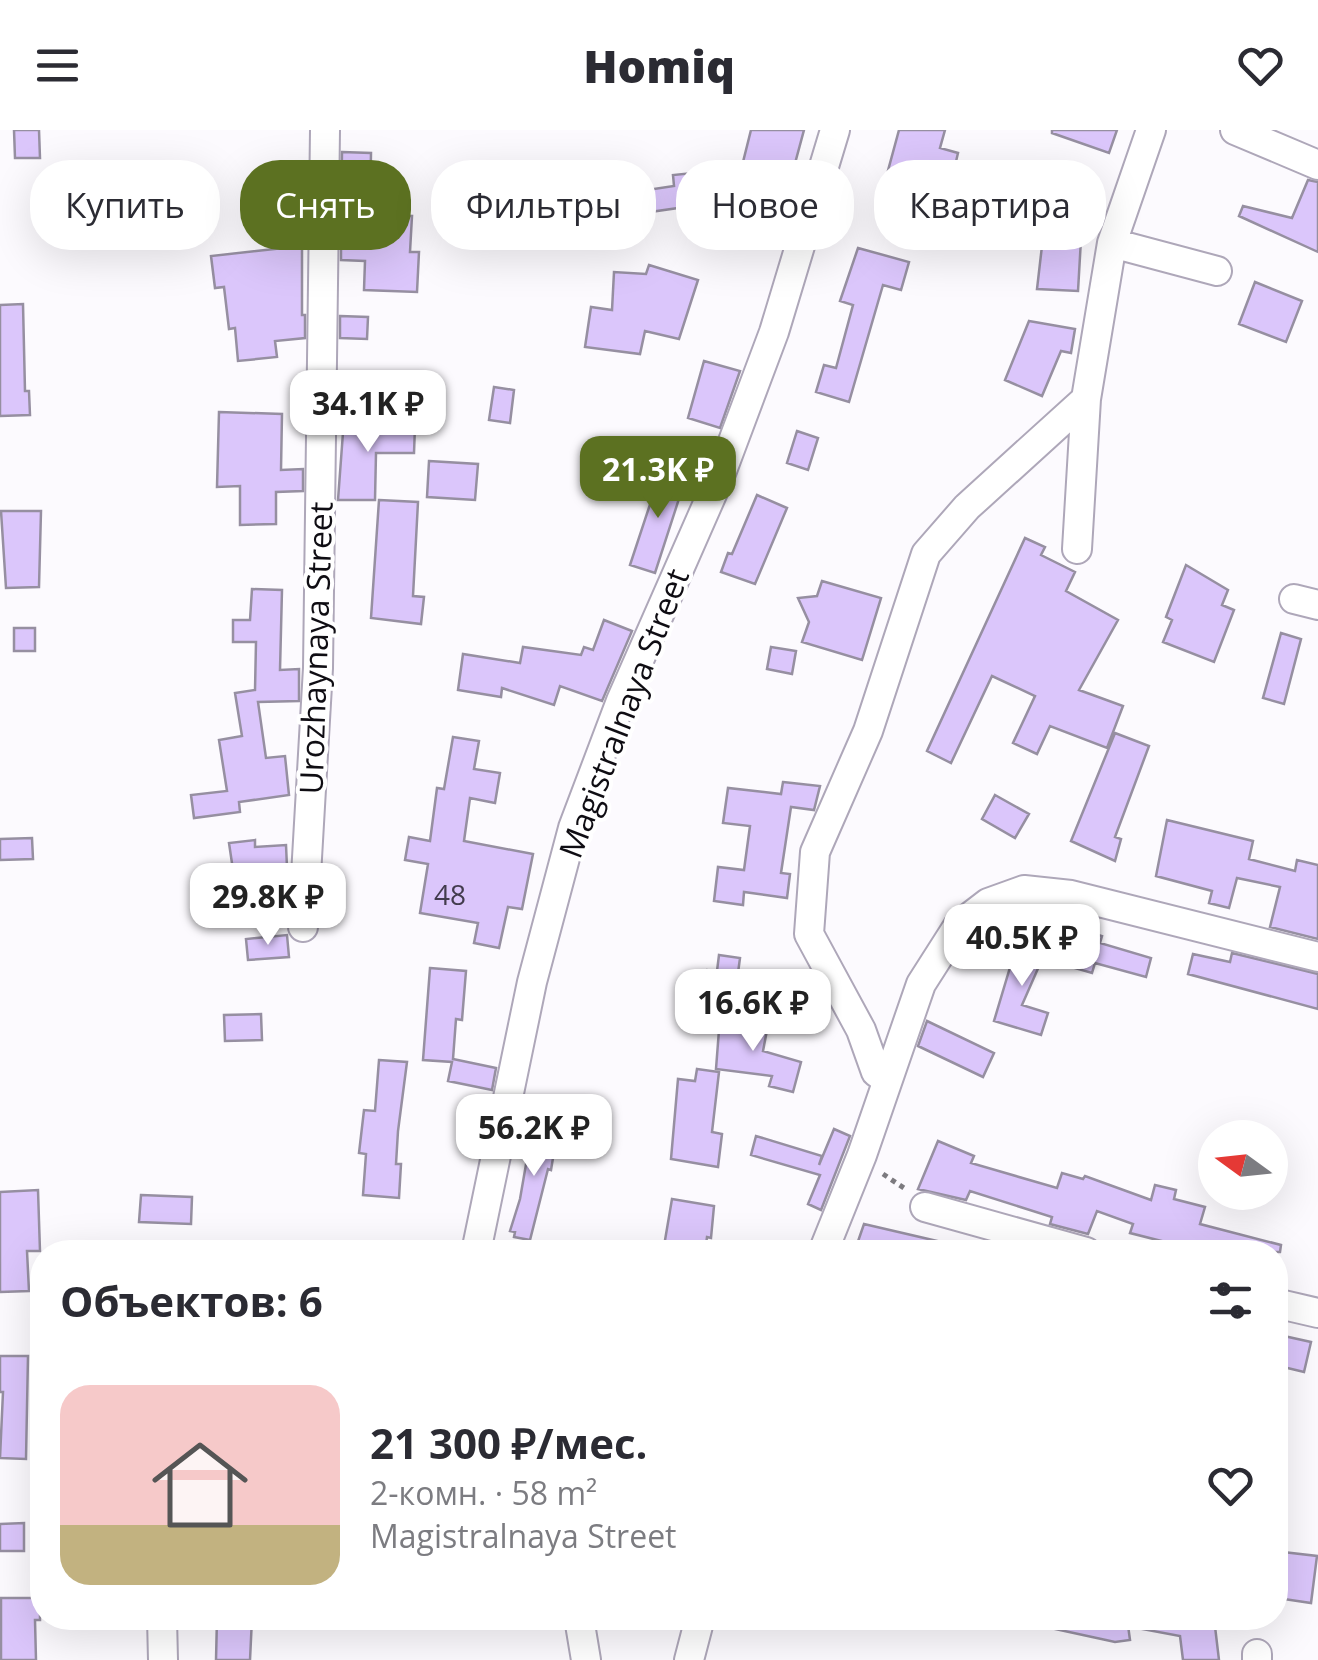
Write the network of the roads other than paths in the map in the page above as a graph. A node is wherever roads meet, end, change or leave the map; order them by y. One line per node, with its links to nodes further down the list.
1 (325, 130): 10 (street, Urozhaynaya Street)
2 (835, 130): 14 (street, Magistralnaya Street)
3 (1152, 130): 6 (street)
4 (1235, 130): 5 (street)
5 (1318, 165)
6 (1112, 244): 7 (street); 8 (street)
7 (1217, 271)
8 (1086, 399): 9 (street); 12 (street)
9 (1076, 549)
10 (303, 927)
11 (1318, 957): 12 (street)
12 (887, 1080): 15 (street)
13 (925, 1207): 16 (street)
14 (478, 1240)
15 (828, 1240)
16 (1043, 1240)
17 (1288, 1306): 18 (street)
18 (1318, 1313)
19 (162, 1630): 22 (street)
20 (581, 1630): 23 (street)
21 (697, 1630): 24 (street)
22 (163, 1660)
23 (586, 1660)
24 (689, 1660)

